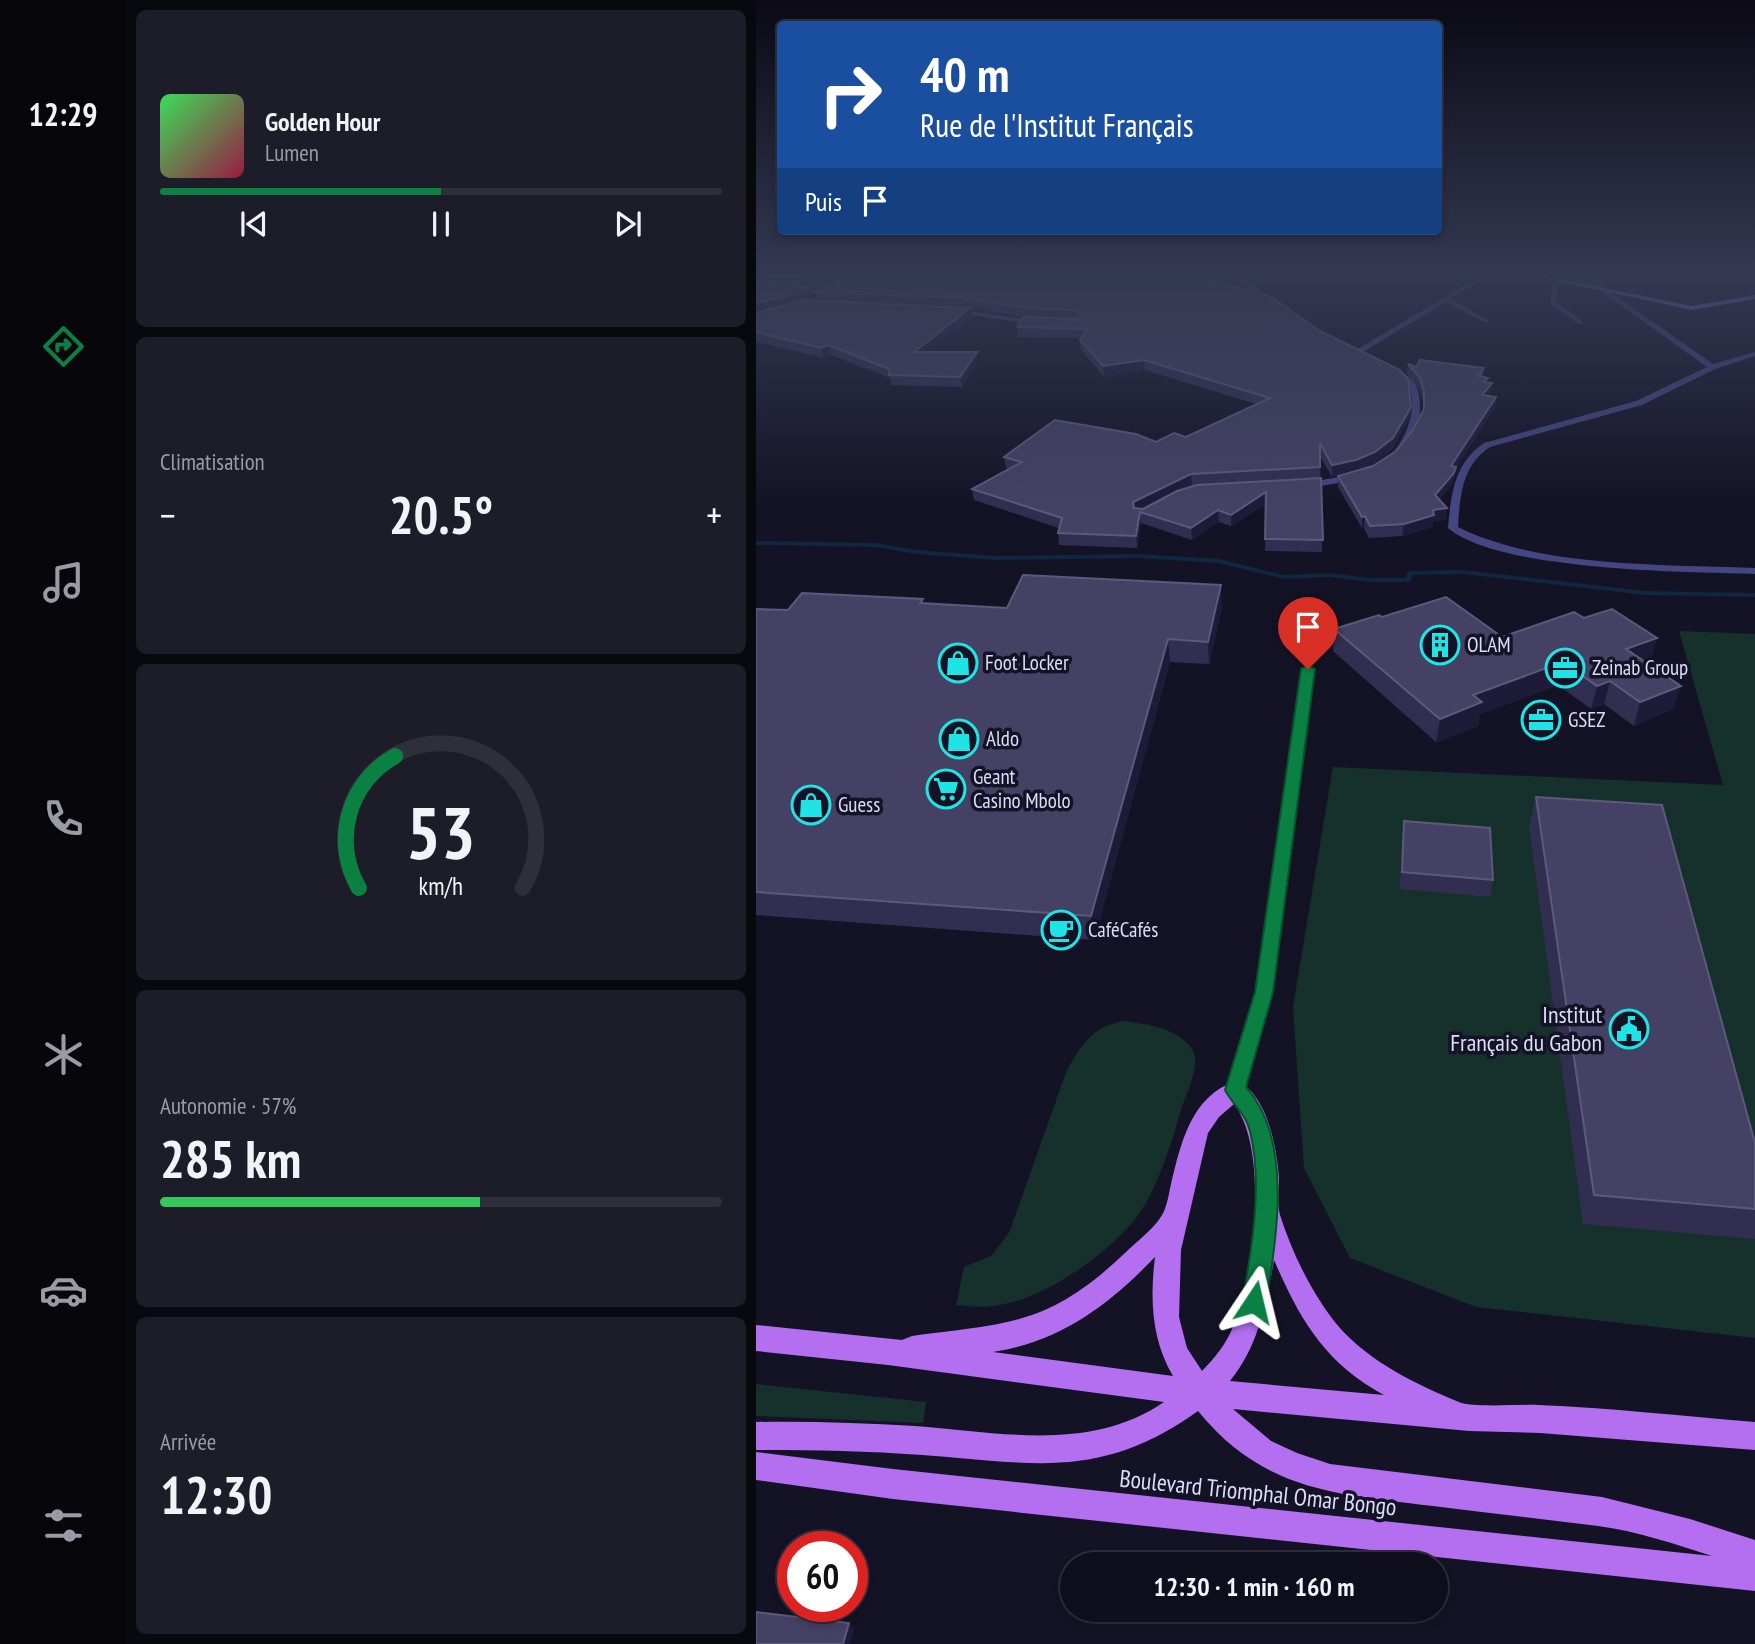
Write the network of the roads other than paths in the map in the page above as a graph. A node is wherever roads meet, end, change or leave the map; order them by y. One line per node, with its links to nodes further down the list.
1 (1690, 352): 6 (street)
2 (1355, 353): 4 (street)
3 (1755, 354): 6 (street)
4 (1368, 359)
5 (1384, 367): 7 (street)
6 (1712, 367): 10 (street)
7 (1388, 460)
8 (1370, 472): 9 (street)
9 (1288, 487)
10 (1755, 572)
11 (1308, 669): 12 (street)
12 (1236, 1090): 13 (main road); 14 (main road)
13 (1265, 1209): 17 (main road); 18 (main road)
14 (1173, 1221): 16 (main road); 17 (main road)
15 (756, 1338): 16 (main road)
16 (888, 1352): 17 (main road)
17 (1201, 1392): 18 (main road); 19 (main road); 22 (main road)
18 (1469, 1417): 20 (main road)
19 (756, 1436)
20 (1755, 1436)
21 (756, 1466): 23 (main road, Boulevard Triomphal Omar Bongo)
22 (1755, 1555)
23 (1755, 1576)

